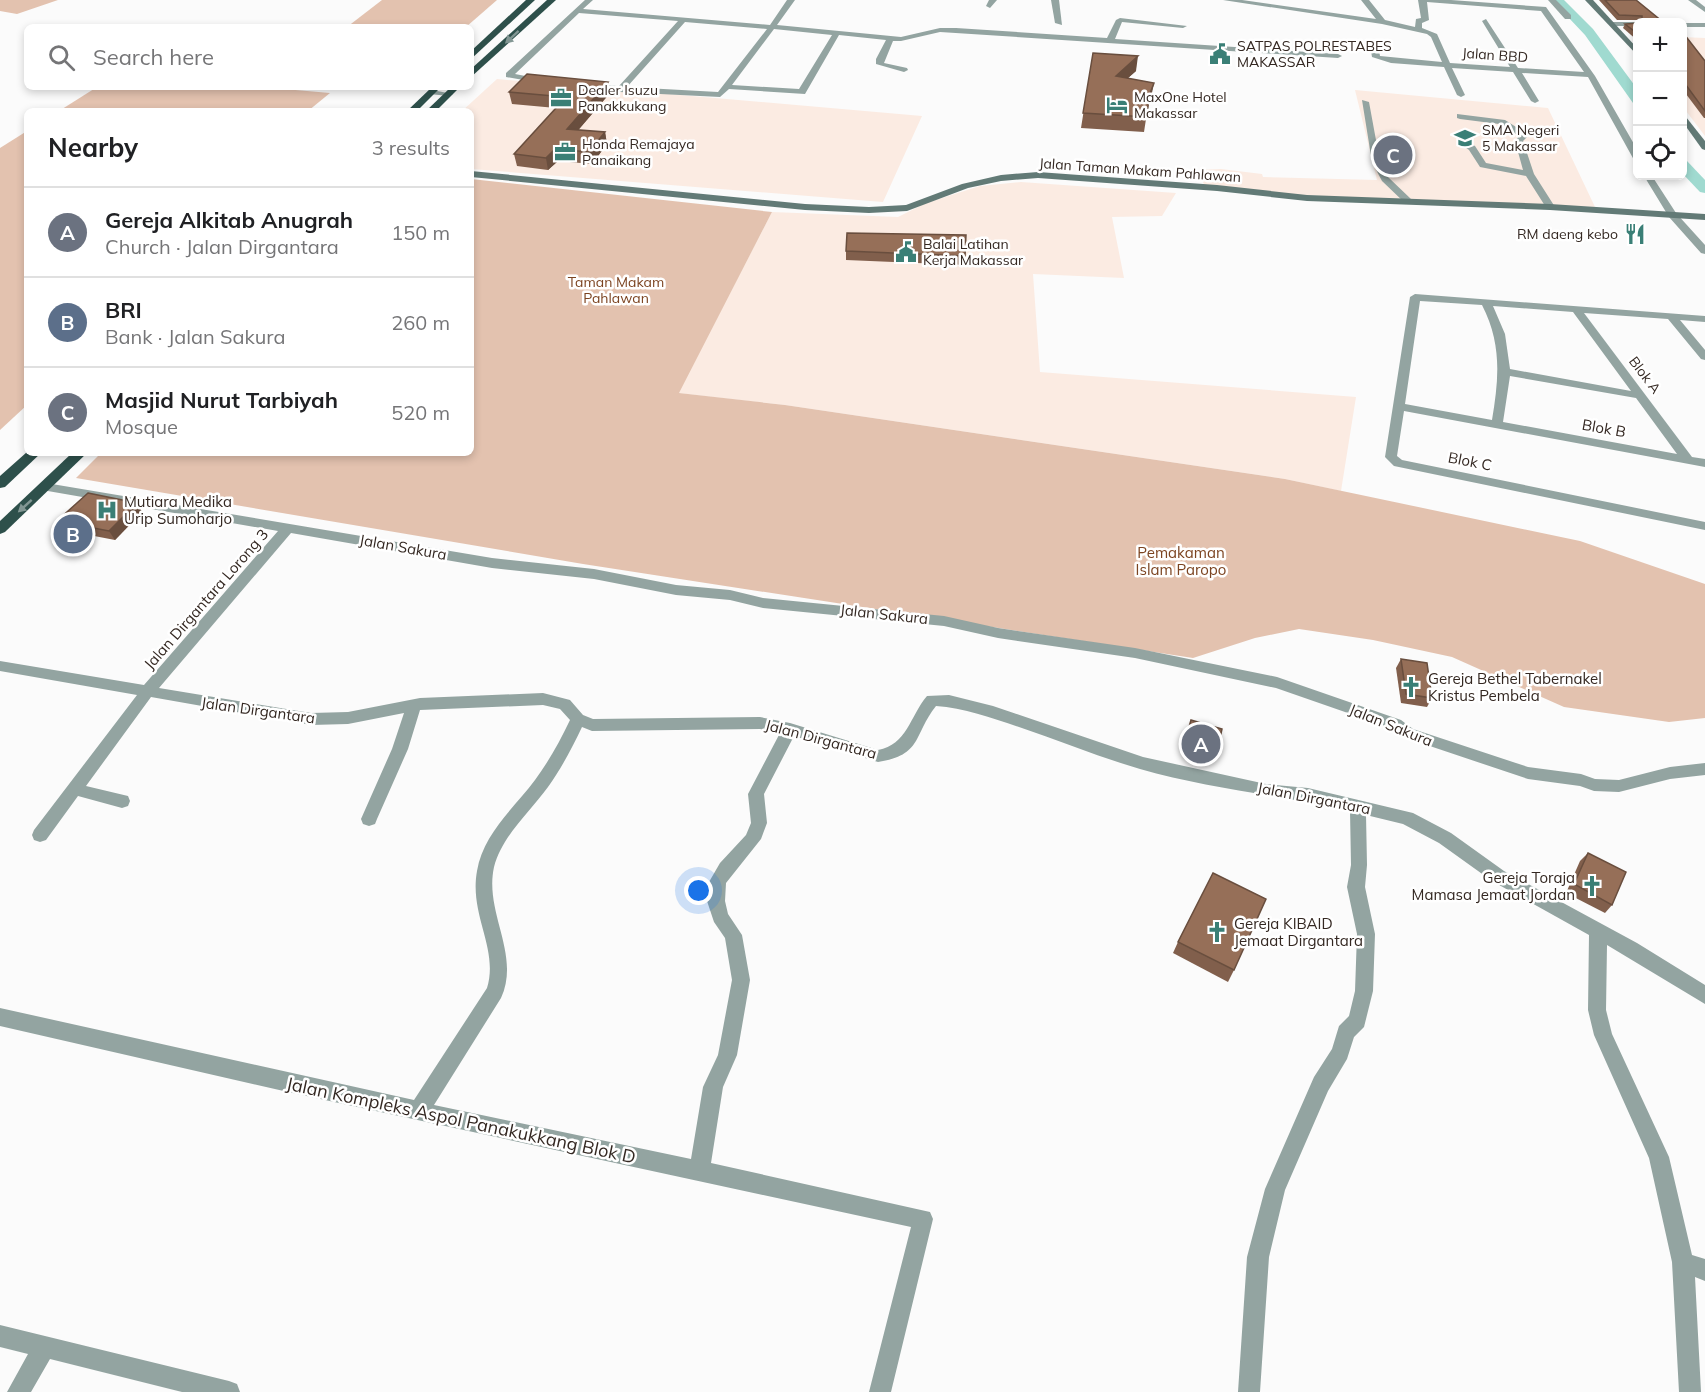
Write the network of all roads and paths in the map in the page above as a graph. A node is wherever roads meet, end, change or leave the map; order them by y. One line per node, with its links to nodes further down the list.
1 (589, 0): 16 (street)
2 (790, 0): 27 (street)
3 (1055, 0): 21 (street)
4 (1227, 0): 17 (street)
5 (1316, 0): 17 (street)
6 (1365, 0): 20 (street)
7 (1546, 0): 14 (street)
8 (1552, 0): 14 (street)
9 (1589, 0): 22 (main road)
10 (1692, 0): 15 (street)
11 (1422, 1): 14 (street); 28 (street)
12 (529, 2): 13 (highway); 34 (highway)
13 (549, 3): 39 (highway, one-way to 39)
14 (1544, 10): 40 (street)
15 (1705, 10)
16 (578, 11): 18 (street); 41 (street)
17 (1314, 12): 20 (street)
18 (683, 20): 27 (street); 46 (street)
19 (1486, 21): 38 (street)
20 (1382, 22): 28 (street)
21 (1059, 23)
22 (1613, 24): 23 (street); 33 (main road)
23 (1633, 24)
24 (1687, 25): 26 (street)
25 (1183, 26): 31 (street)
26 (1705, 26)
27 (772, 27): 29 (street); 43 (street)
28 (1418, 29): 36 (street)
29 (837, 33): 30 (street); 43 (street)
30 (891, 38): 31 (street); 37 (street)
31 (1110, 40): 35 (street)
32 (1374, 45): 36 (street, Jalan BBD)
33 (1633, 48)
34 (474, 53)
35 (1338, 56)
36 (1449, 66): 38 (street, Jalan BBD); 47 (street)
37 (904, 70)
38 (1518, 70): 40 (street, Jalan BBD); 48 (street)
39 (474, 71)
40 (1590, 75): 56 (street)
41 (557, 83)
42 (577, 86): 46 (street)
43 (729, 87): 46 (street)
44 (434, 90): 45 (street); 50 (highway)
45 (453, 90): 51 (highway)
46 (620, 90)
47 (1461, 95)
48 (1535, 101)
49 (1365, 102): 60 (street)
50 (415, 108)
51 (434, 108)
52 (1460, 116): 58 (street)
53 (1687, 120): 55 (main road)
54 (1462, 142): 58 (street)
55 (1705, 147)
56 (1633, 151)
57 (474, 174): 60 (main road, Jalan Taman Makam Pahlawan)
58 (1530, 174): 61 (street)
59 (1651, 180): 62 (street)
60 (1408, 201): 61 (main road, Jalan Taman Makam Pahlawan)
61 (1550, 207): 62 (main road, Jalan Taman Makam Pahlawan)
62 (1672, 215): 63 (main road, Jalan Taman Makam Pahlawan); 64 (street)
63 (1705, 217)
64 (1705, 251)
65 (1486, 303): 66 (street); 70 (street); 72 (street, Blok C)
66 (1576, 309): 67 (street); 71 (street, Blok A)
67 (1672, 317): 68 (street); 69 (street)
68 (1705, 319)
69 (1705, 357)
70 (1506, 372): 71 (street); 73 (street)
71 (1642, 396): 76 (street, Blok A)
72 (1398, 406): 73 (street, Blok B); 80 (street, Blok C)
73 (1497, 425): 76 (street, Blok B)
74 (31, 456): 78 (highway)
75 (77, 456): 79 (highway)
76 (1688, 460): 77 (street, Blok B)
77 (1705, 463)
78 (0, 484)
79 (46, 487): 81 (street, Jalan Sakura); 82 (highway, one-way to 82)
80 (1705, 526)
81 (289, 527): 84 (street, Jalan Dirgantara Lorong 3); 88 (street, Jalan Sakura)
82 (0, 529)
83 (3, 669): 84 (street, Jalan Dirgantara)
84 (147, 692): 85 (street, Jalan Dirgantara); 89 (street, Jalan Dirgantara Lorong 3)
85 (414, 705): 86 (street, Jalan Dirgantara); 92 (street)
86 (578, 719): 87 (street, Jalan Dirgantara); 97 (street)
87 (790, 729): 91 (street, Jalan Dirgantara); 98 (street)
88 (1705, 769)
89 (74, 789): 90 (street); 93 (street, Jalan Dirgantara Lorong 3)
90 (122, 801)
91 (1358, 806): 94 (street, Jalan Dirgantara); 106 (street)
92 (369, 819)
93 (40, 835)
94 (1598, 932): 95 (street, Jalan Dirgantara); 99 (street)
95 (1705, 995)
96 (0, 1017): 97 (street, Jalan Kompleks Aspol Panakukkang Blok D)
97 (419, 1110): 98 (street, Jalan Kompleks Aspol Panakukkang Blok D)
98 (699, 1172): 105 (street, Jalan Kompleks Aspol Panakukkang Blok D)
99 (1683, 1262): 100 (street); 107 (street)
100 (1705, 1270)
101 (0, 1336): 102 (street)
102 (45, 1347): 103 (street); 104 (street)
103 (18, 1392)
104 (228, 1392)
105 (880, 1392)
106 (1249, 1392)
107 (1690, 1392)

